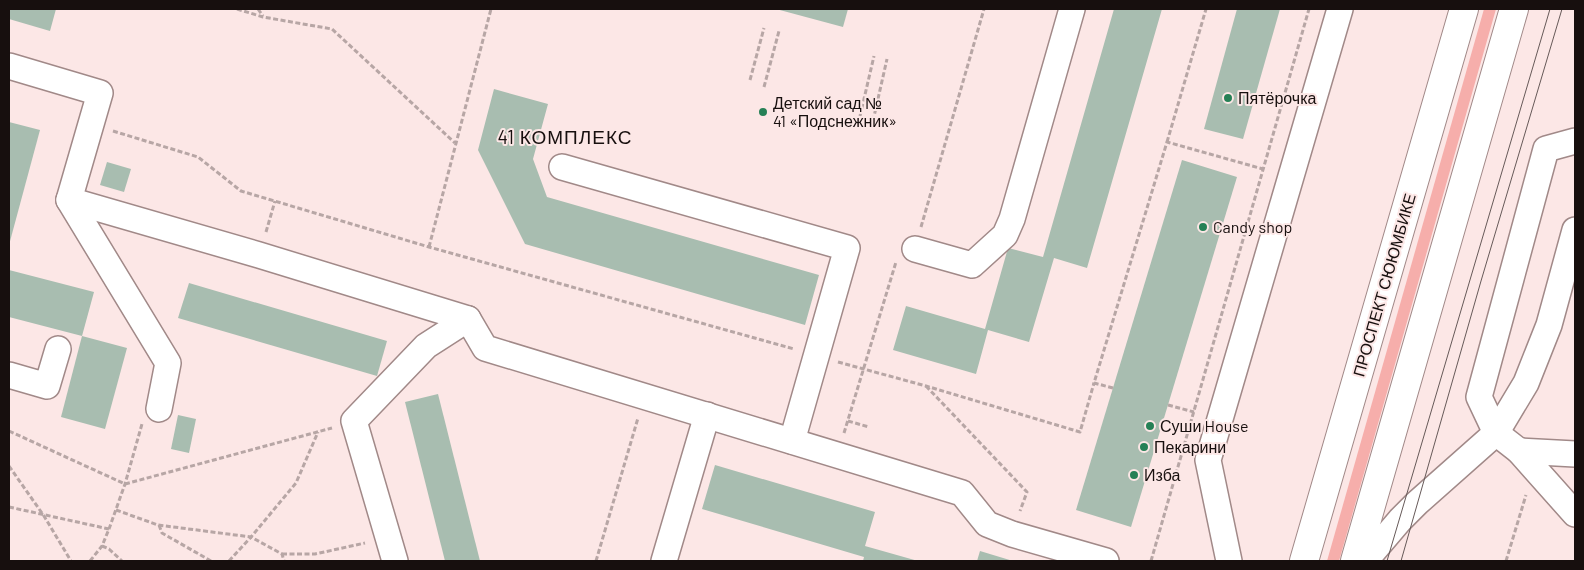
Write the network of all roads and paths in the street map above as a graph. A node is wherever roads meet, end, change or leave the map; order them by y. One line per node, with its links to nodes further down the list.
1 (237, 9): 11 (path)
2 (258, 9): 11 (path)
3 (491, 9): 24 (path)
4 (984, 9): 31 (path)
5 (1072, 9): 31 (street)
6 (1206, 9): 23 (path)
7 (1309, 9): 26 (path)
8 (1340, 9): 79 (street)
9 (1464, 9): 80 (main road, ПРОСПЕКТ СЮЮМБИКЕ)
10 (1514, 9): 81 (main road)
11 (263, 16): 24 (path)
12 (764, 28): 17 (path)
13 (779, 31): 18 (path)
14 (874, 56): 19 (path)
15 (886, 59): 20 (path)
16 (9, 66): 21 (street)
17 (750, 80)
18 (764, 86)
19 (860, 116)
20 (873, 120)
21 (91, 124): 27 (street); 28 (path)
22 (1575, 140): 51 (street)
23 (1167, 142): 26 (path); 38 (path)
24 (455, 143): 30 (path)
25 (562, 167): 35 (street)
26 (1263, 169): 44 (path)
27 (69, 200): 32 (street); 43 (street)
28 (275, 201): 30 (path); 32 (path)
29 (1575, 230): 51 (street)
30 (429, 247): 35 (path)
31 (915, 249): 36 (path)
32 (259, 255): 33 (street)
33 (468, 319): 41 (street); 46 (street)
34 (58, 349): 37 (street)
35 (817, 355): 36 (path); 52 (street)
36 (864, 370): 39 (path); 47 (path)
37 (9, 375)
38 (1094, 383): 39 (path); 40 (path)
39 (926, 386): 64 (path)
40 (1113, 388)
41 (644, 397): 45 (street); 75 (path)
42 (1168, 405): 44 (path)
43 (159, 409): 57 (path)
44 (1194, 412): 78 (path)
45 (707, 416): 52 (street); 76 (street)
46 (354, 421): 50 (path); 67 (street)
47 (848, 421): 48 (path); 54 (path)
48 (869, 427)
49 (9, 431): 57 (path)
50 (318, 432): 57 (path); 65 (path)
51 (1496, 433): 55 (street); 82 (street)
52 (792, 441): 54 (street)
53 (1575, 454): 55 (street)
54 (837, 455): 64 (street)
55 (1527, 459): 60 (street); 83 (path)
56 (9, 466): 61 (path)
57 (125, 484): 59 (path)
58 (9, 507): 61 (path)
59 (116, 510): 62 (path); 63 (path)
60 (1575, 514)
61 (44, 516): 63 (path); 69 (path)
62 (158, 525): 65 (path); 72 (path)
63 (109, 529): 66 (path)
64 (1012, 534): 77 (street)
65 (251, 537): 68 (path); 73 (path)
66 (102, 546): 70 (path); 71 (path)
67 (392, 550): 68 (path)
68 (282, 554): 74 (path)
69 (71, 561)
70 (90, 561)
71 (122, 561)
72 (209, 561)
73 (229, 561)
74 (284, 561)
75 (596, 561)
76 (664, 561)
77 (1106, 561)
78 (1151, 561)
79 (1229, 561)
80 (1304, 561)
81 (1355, 561)
82 (1365, 561)
83 (1506, 561)

